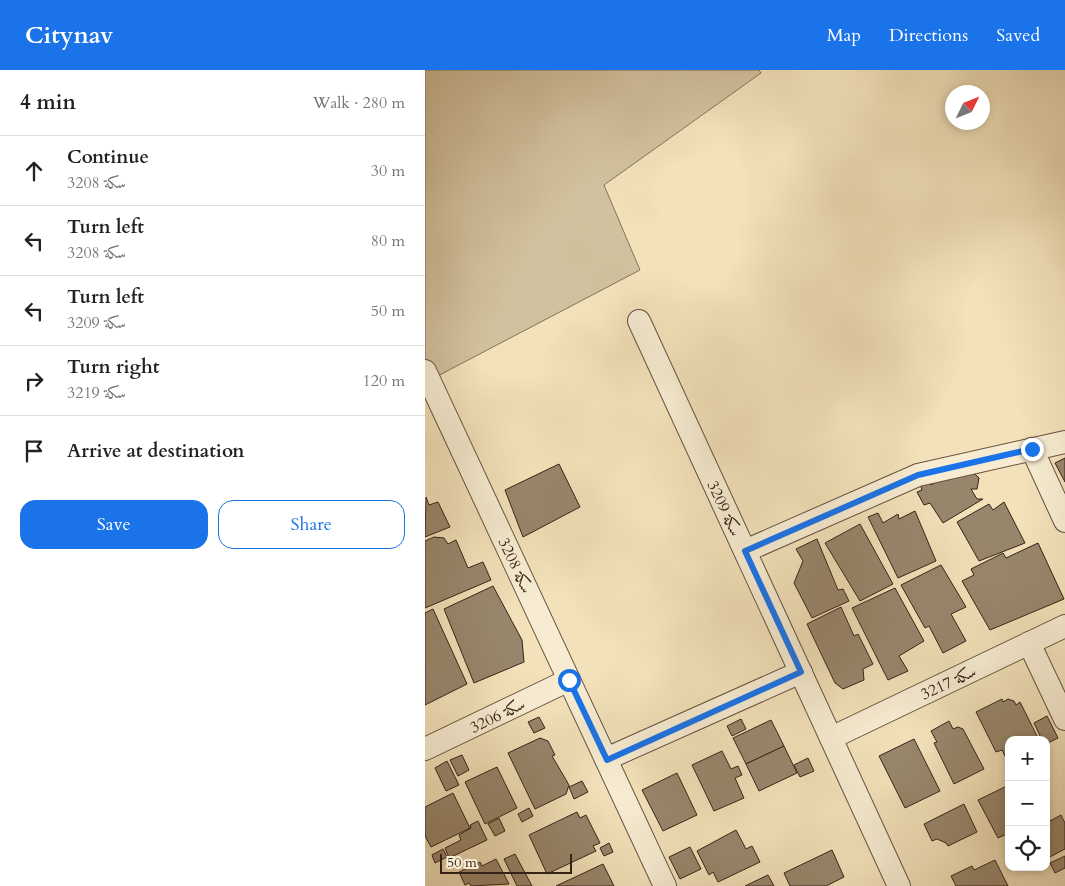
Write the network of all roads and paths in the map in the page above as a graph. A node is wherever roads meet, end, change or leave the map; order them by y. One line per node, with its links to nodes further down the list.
1 (639, 321): 6 (street, سكة 3209)
2 (425, 371): 10 (street, سكة 3208)
3 (1065, 442): 4 (street)
4 (1032, 449): 5 (street); 6 (street)
5 (1065, 521)
6 (745, 551): 9 (street, سكة 3209)
7 (1065, 626): 8 (street, سكة 3217)
8 (1029, 643): 11 (street); 12 (street, سكة 3217)
9 (801, 672): 12 (street, سكة 3209); 14 (street)
10 (569, 680): 13 (street, سكة 3206); 14 (street, سكة 3208)
11 (1065, 719)
12 (831, 738): 16 (street, سكة 3209)
13 (425, 749)
14 (607, 760): 15 (street, سكة 3208)
15 (665, 886)
16 (899, 886)

